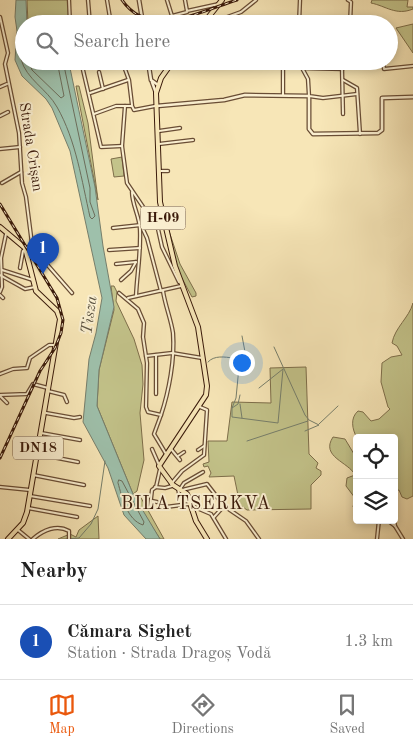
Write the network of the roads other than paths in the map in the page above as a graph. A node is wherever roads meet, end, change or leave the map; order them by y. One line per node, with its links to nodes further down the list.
1 (69, 0): 12 (street)
2 (88, 0): 13 (street)
3 (107, 0): 14 (street)
4 (139, 0): 15 (street)
5 (167, 0): 16 (street)
6 (185, 0): 11 (street)
7 (256, 0): 19 (street)
8 (300, 0): 20 (street)
9 (348, 0): 21 (street)
10 (221, 2): 11 (street); 18 (main road)
11 (187, 11): 17 (street)
12 (70, 15)
13 (89, 15)
14 (110, 15)
15 (142, 15)
16 (172, 15)
17 (176, 15)
18 (210, 15)
19 (234, 15)
20 (299, 15)
21 (350, 15)
22 (0, 16): 36 (street, Strada Crișan)
23 (413, 66): 24 (street)
24 (398, 67)
25 (83, 70): 40 (street)
26 (125, 70): 33 (street)
27 (150, 70): 34 (street)
28 (167, 70): 37 (main road, Н-09)
29 (283, 70): 43 (street)
30 (303, 70): 44 (street)
31 (342, 70): 35 (street)
32 (99, 72): 39 (street)
33 (129, 80): 39 (street); 48 (street)
34 (152, 80): 37 (street); 41 (street)
35 (343, 80): 42 (street); 45 (street)
36 (8, 84): 38 (street); 60 (street, Strada Crișan)
37 (158, 85): 41 (main road, Н-09)
38 (0, 87)
39 (103, 89): 40 (street)
40 (90, 93): 51 (street)
41 (156, 93): 49 (main road, Н-09)
42 (358, 94): 45 (street); 56 (street)
43 (283, 95): 44 (street); 49 (street)
44 (309, 96): 45 (street); 56 (street)
45 (343, 96): 52 (street)
46 (413, 97): 56 (street)
47 (125, 106): 48 (street); 51 (street); 59 (street)
48 (132, 106): 49 (street)
49 (155, 106): 55 (main road, Н-09)
50 (8, 112): 53 (street)
51 (94, 114): 59 (street)
52 (343, 114)
53 (0, 116)
54 (180, 128): 55 (street)
55 (156, 131): 58 (main road, Н-09)
56 (360, 134)
57 (193, 140): 58 (street)
58 (157, 144): 64 (main road, Н-09)
59 (122, 146): 66 (street)
60 (20, 147): 61 (street); 63 (street, Strada Crișan)
61 (0, 149)
62 (168, 171): 64 (street)
63 (20, 172): 65 (street); 71 (street, Strada Crișan)
64 (158, 172): 82 (main road, Н-09)
65 (2, 184)
66 (132, 192): 67 (street); 82 (street)
67 (140, 224): 69 (street); 73 (street); 84 (street)
68 (0, 227): 70 (main road)
69 (113, 228)
70 (8, 232): 72 (main road); 78 (street)
71 (31, 246): 72 (street); 86 (street)
72 (25, 248): 77 (street); 80 (main road)
73 (140, 248): 74 (street); 75 (street)
74 (109, 250)
75 (138, 262): 76 (street); 81 (street); 89 (street)
76 (116, 264)
77 (20, 268)
78 (1, 270): 79 (street); 80 (street)
79 (1, 276): 83 (street); 85 (street)
80 (34, 280): 83 (main road)
81 (121, 280)
82 (183, 286): 84 (street); 96 (main road, Н-09)
83 (35, 287): 92 (main road, DN18)
84 (162, 291): 89 (street); 93 (street)
85 (0, 292)
86 (72, 293)
87 (119, 293): 91 (street)
88 (0, 295): 90 (street)
89 (136, 296): 91 (street)
90 (3, 298)
91 (128, 298): 95 (street)
92 (56, 345): 97 (street); 98 (main road, DN18)
93 (172, 353): 94 (street); 96 (street); 105 (street)
94 (156, 355): 95 (street); 99 (street)
95 (146, 356): 105 (street)
96 (202, 358): 103 (main road, Н-09)
97 (0, 374)
98 (48, 390): 100 (street); 102 (street); 104 (main road, DN18)
99 (156, 394)
100 (0, 395): 101 (street)
101 (7, 402)
102 (67, 402)
103 (197, 406): 109 (street); 111 (main road, Н-09)
104 (44, 412): 106 (street); 107 (main road, DN18)
105 (161, 415): 115 (street)
106 (80, 417)
107 (40, 433): 108 (street); 114 (main road, DN18)
108 (80, 440)
109 (204, 446): 112 (street); 122 (street)
110 (152, 449): 119 (street)
111 (171, 449): 115 (main road, Н-09); 116 (street)
112 (198, 450)
113 (184, 452): 116 (street)
114 (37, 454): 118 (street); 121 (main road, DN18)
115 (166, 454): 119 (main road, Н-09)
116 (178, 456): 117 (street)
117 (180, 460)
118 (78, 462)
119 (160, 467): 122 (main road); 125 (street)
120 (203, 472): 127 (street)
121 (33, 476): 123 (street); 126 (main road, DN18)
122 (172, 484): 125 (street); 127 (main road)
123 (84, 485)
124 (0, 487): 126 (street)
125 (155, 487): 129 (street)
126 (30, 490): 128 (main road, DN18)
127 (180, 490): 131 (main road); 134 (street)
128 (30, 496): 132 (street); 136 (main road, DN18)
129 (152, 501): 130 (street); 135 (street)
130 (157, 502)
131 (192, 505): 133 (street); 138 (street); 147 (main road)
132 (90, 506)
133 (166, 506)
134 (224, 506): 138 (street); 149 (street)
135 (150, 507)
136 (28, 508): 137 (street); 142 (main road, DN18)
137 (77, 517)
138 (214, 517): 148 (street)
139 (379, 524): 150 (street)
140 (392, 524): 141 (street)
141 (395, 526): 151 (street)
142 (17, 529): 144 (main road, DN18); 145 (street)
143 (69, 538): 146 (street)
144 (8, 539)
145 (30, 539)
146 (33, 539)
147 (207, 539)
148 (226, 539)
149 (260, 539)
150 (377, 539)
151 (404, 539)

